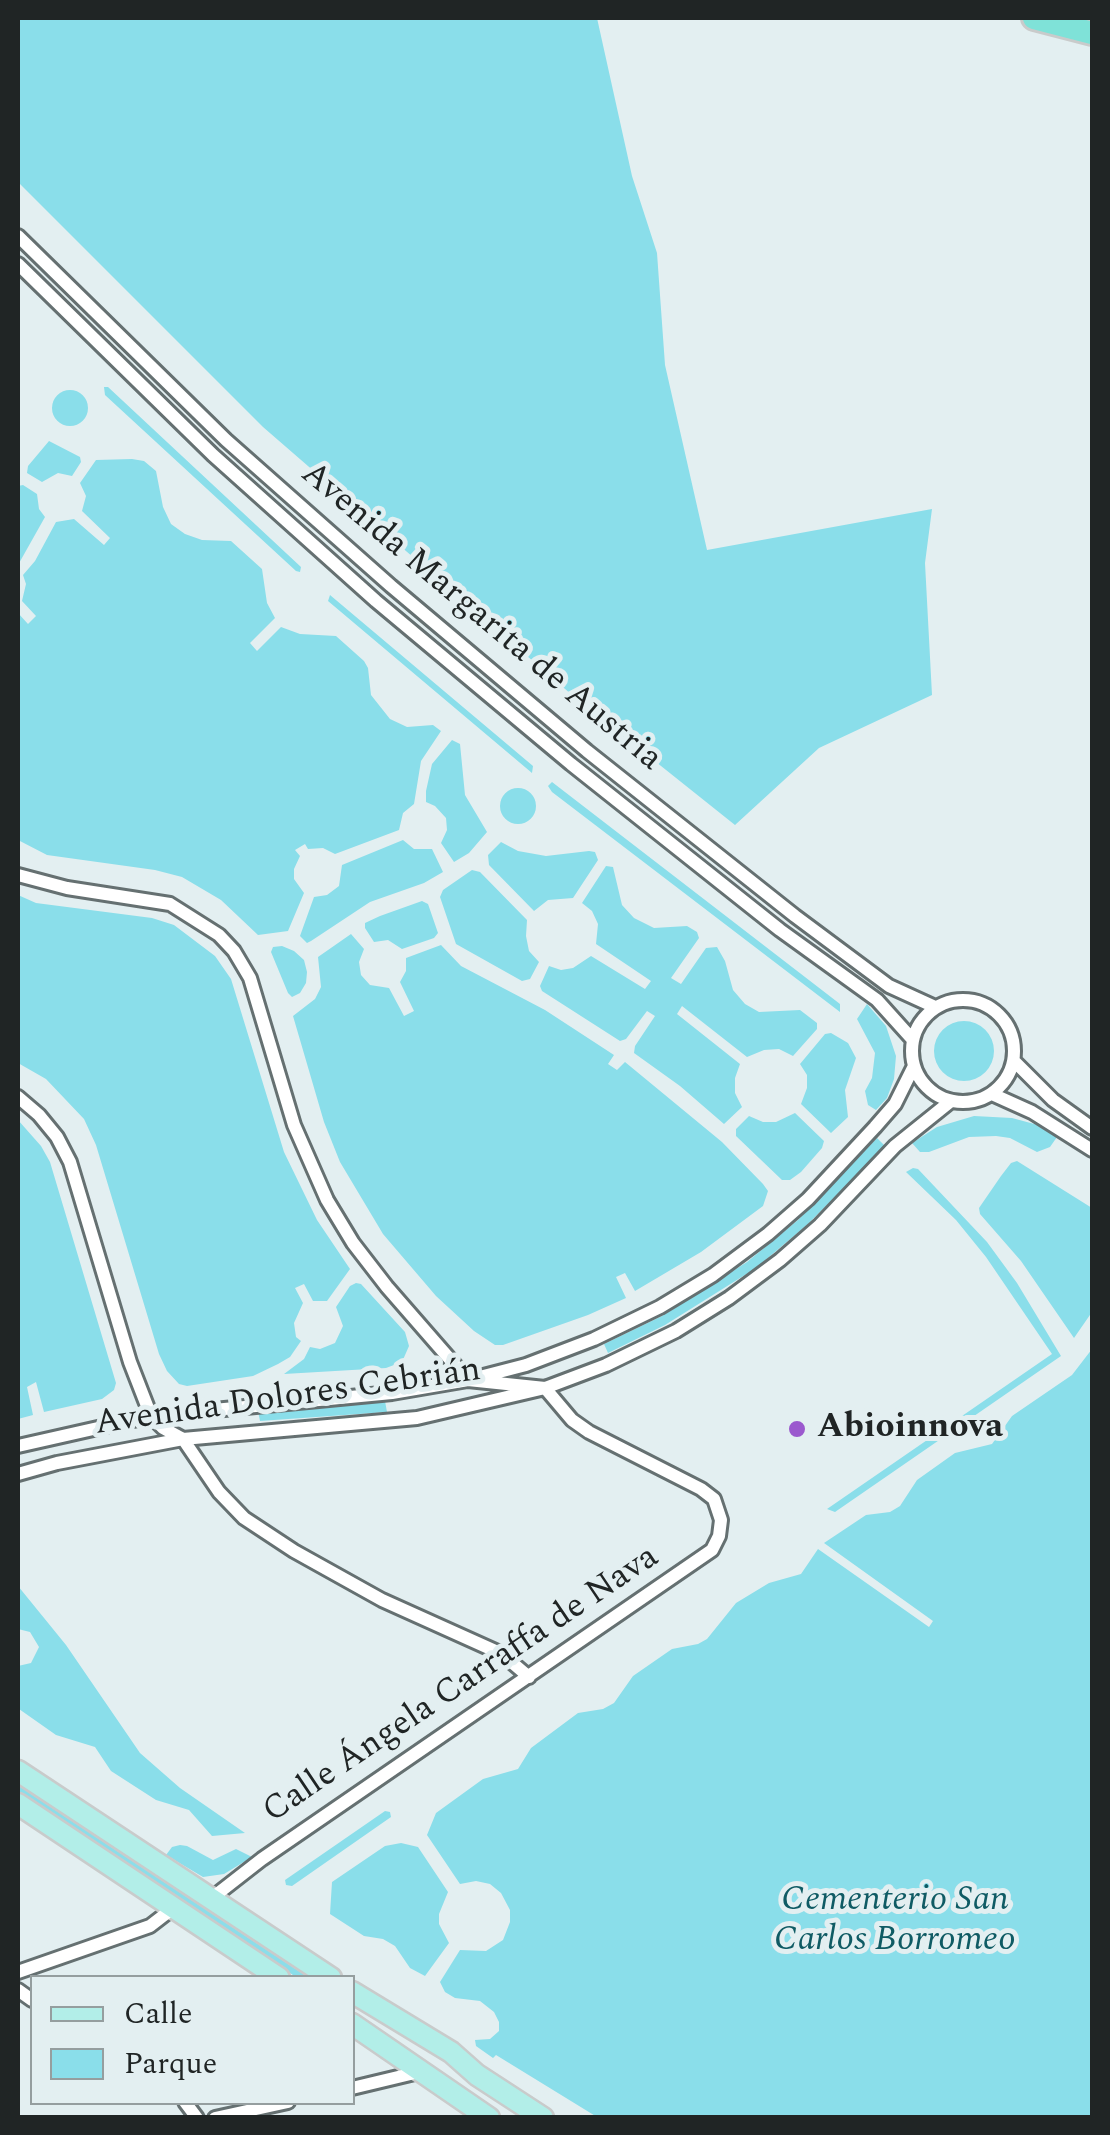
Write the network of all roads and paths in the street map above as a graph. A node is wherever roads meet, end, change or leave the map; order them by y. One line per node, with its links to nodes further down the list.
1 (1034, 18): 2 (highway)
2 (1092, 33)
3 (18, 236): 6 (street, Avenida Margarita de Austria)
4 (18, 264): 7 (street, Avenida Margarita de Austria)
5 (18, 875): 15 (street)
6 (935, 1008): 7 (street); 8 (street)
7 (912, 1040): 9 (street)
8 (1014, 1060): 10 (street); 13 (street)
9 (914, 1066): 12 (street); 15 (street, Avenida Dolores Cebrián)
10 (992, 1094): 12 (street); 14 (street)
11 (18, 1097): 17 (street)
12 (952, 1101): 16 (street, Avenida Dolores Cebrián)
13 (1092, 1128)
14 (1092, 1150)
15 (468, 1380): 16 (street); 17 (street, Avenida Dolores Cebrián)
16 (544, 1388): 18 (street, Avenida Dolores Cebrián); 21 (street, Calle Ángela Carraffa de Nava)
17 (152, 1416): 18 (street); 19 (street, Avenida Dolores Cebrián)
18 (183, 1439): 20 (street, Avenida Dolores Cebrián); 21 (street)
19 (18, 1446)
20 (18, 1474)
21 (529, 1677): 24 (street, Calle Ángela Carraffa de Nava)
22 (18, 1771): 24 (main road)
23 (18, 1804): 25 (main road)
24 (212, 1898): 28 (main road)
25 (172, 1908): 26 (street); 27 (main road)
26 (18, 1972)
27 (275, 1975)
28 (327, 1975)
29 (355, 1994): 32 (main road)
30 (355, 2026): 31 (main road)
31 (424, 2071): 32 (main road); 33 (street); 36 (main road)
32 (472, 2072): 37 (main road)
33 (355, 2087)
34 (274, 2105): 35 (street)
35 (215, 2118)
36 (489, 2118)
37 (543, 2118)

